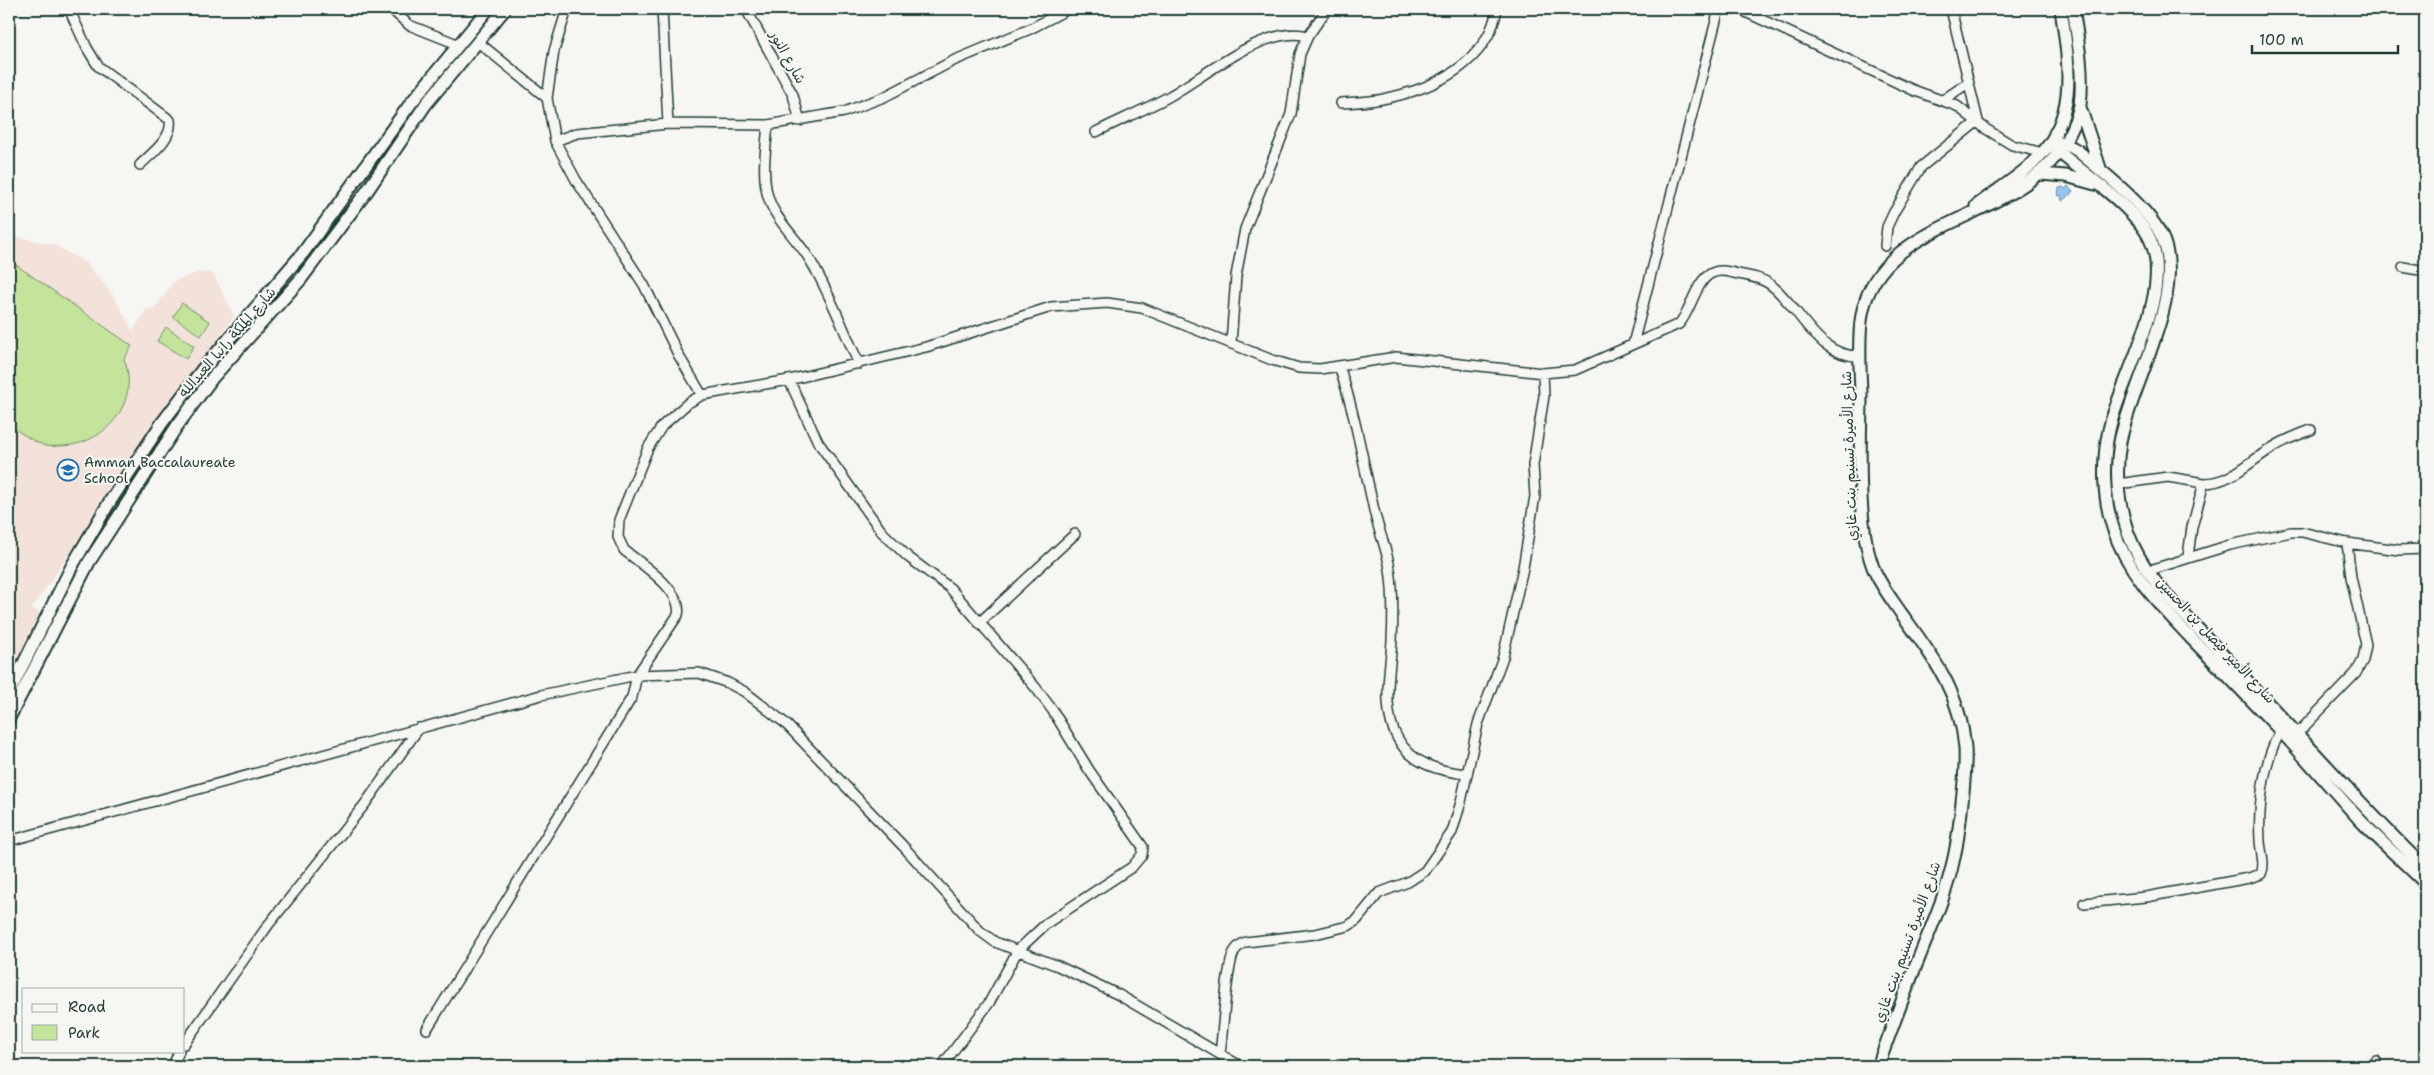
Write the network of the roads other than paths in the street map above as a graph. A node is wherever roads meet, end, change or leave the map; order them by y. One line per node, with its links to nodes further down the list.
1 (69, 9): 33 (street)
2 (391, 9): 18 (street)
3 (488, 9): 59 (main road, شارع الملكة رانيا العبدالله)
4 (505, 9): 19 (main road, شارع الملكة رانيا العبدالله)
5 (567, 9): 21 (street)
6 (662, 9): 27 (street)
7 (746, 9): 25 (street, شارع النور)
8 (1068, 9): 25 (street)
9 (1327, 9): 17 (street)
10 (1497, 9): 23 (street)
11 (1719, 9): 42 (street)
12 (1739, 9): 16 (street)
13 (1951, 9): 20 (street)
14 (2062, 9): 31 (main road, شارع الأميرة تسنيم بنت غازي)
15 (2073, 9): 24 (main road, شارع الأميرة تسنيم بنت غازي)
16 (1755, 12): 22 (street)
17 (1308, 36): 29 (street); 41 (street)
18 (452, 42)
19 (478, 42): 21 (street); 60 (main road, شارع الملكة رانيا العبدالله)
20 (1968, 83): 22 (street); 26 (street)
21 (547, 98): 30 (street)
22 (1943, 100): 26 (street)
23 (1341, 103)
24 (2080, 107): 31 (main road, شارع الأميرة تسنيم بنت غازي); 34 (main road)
25 (800, 121): 28 (street)
26 (1978, 121): 32 (street); 38 (street)
27 (668, 124): 28 (street); 30 (street)
28 (768, 125): 44 (street)
29 (1096, 132)
30 (555, 141): 48 (street)
31 (2059, 142): 32 (main road, شارع الأميرة تسنيم بنت غازي); 34 (main road, شارع الأمير فيصل بن الحسين); 35 (main road, شارع الأميرة تسنيم بنت غازي); 36 (main road, شارع الأمير فيصل بن الحسين)
32 (2043, 152): 37 (main road, شارع الأميرة تسنيم بنت غازي)
33 (140, 165)
34 (2101, 171): 51 (main road, شارع الأمير فيصل بن الحسين)
35 (2040, 174): 36 (main road); 37 (main road, شارع الأميرة تسنيم بنت غازي)
36 (2098, 185): 61 (main road, شارع الأمير فيصل بن الحسين)
37 (1966, 214): 43 (main road, شارع الأميرة تسنيم بنت غازي)
38 (1885, 246)
39 (2403, 267): 40 (street)
40 (2425, 271)
41 (1231, 343): 44 (street); 45 (street)
42 (1633, 344): 43 (street); 46 (street)
43 (1860, 356): 77 (main road, شارع الأميرة تسنيم بنت غازي)
44 (858, 364): 47 (street)
45 (1340, 366): 46 (street); 64 (street)
46 (1543, 374): 64 (street)
47 (789, 380): 48 (street); 57 (street)
48 (702, 395): 58 (street)
49 (2311, 430): 50 (street)
50 (2204, 483): 51 (street); 55 (street)
51 (2118, 484): 56 (main road, شارع الأمير فيصل بن الحسين)
52 (1075, 534): 57 (street)
53 (2347, 543): 54 (street); 55 (street); 63 (street)
54 (2425, 549)
55 (2188, 556): 56 (street)
56 (2147, 572): 61 (main road, شارع الأمير فيصل بن الحسين)
57 (979, 623): 69 (street)
58 (638, 674): 62 (street); 69 (street); 70 (street)
59 (9, 693)
60 (9, 718)
61 (2284, 727): 63 (main road, شارع الأمير فيصل بن الحسين); 68 (street)
62 (419, 728): 65 (street); 71 (street)
63 (2293, 738): 66 (main road, شارع الأمير فيصل بن الحسين); 67 (main road, شارع الأمير فيصل بن الحسين)
64 (1466, 774): 73 (street)
65 (9, 841)
66 (2425, 868)
67 (2425, 884)
68 (2084, 903)
69 (1018, 950): 73 (street); 75 (street)
70 (427, 1029)
71 (185, 1043)
72 (179, 1052): 74 (street)
73 (1220, 1054): 76 (street)
74 (173, 1066)
75 (942, 1066)
76 (1240, 1066)
77 (1878, 1066)

